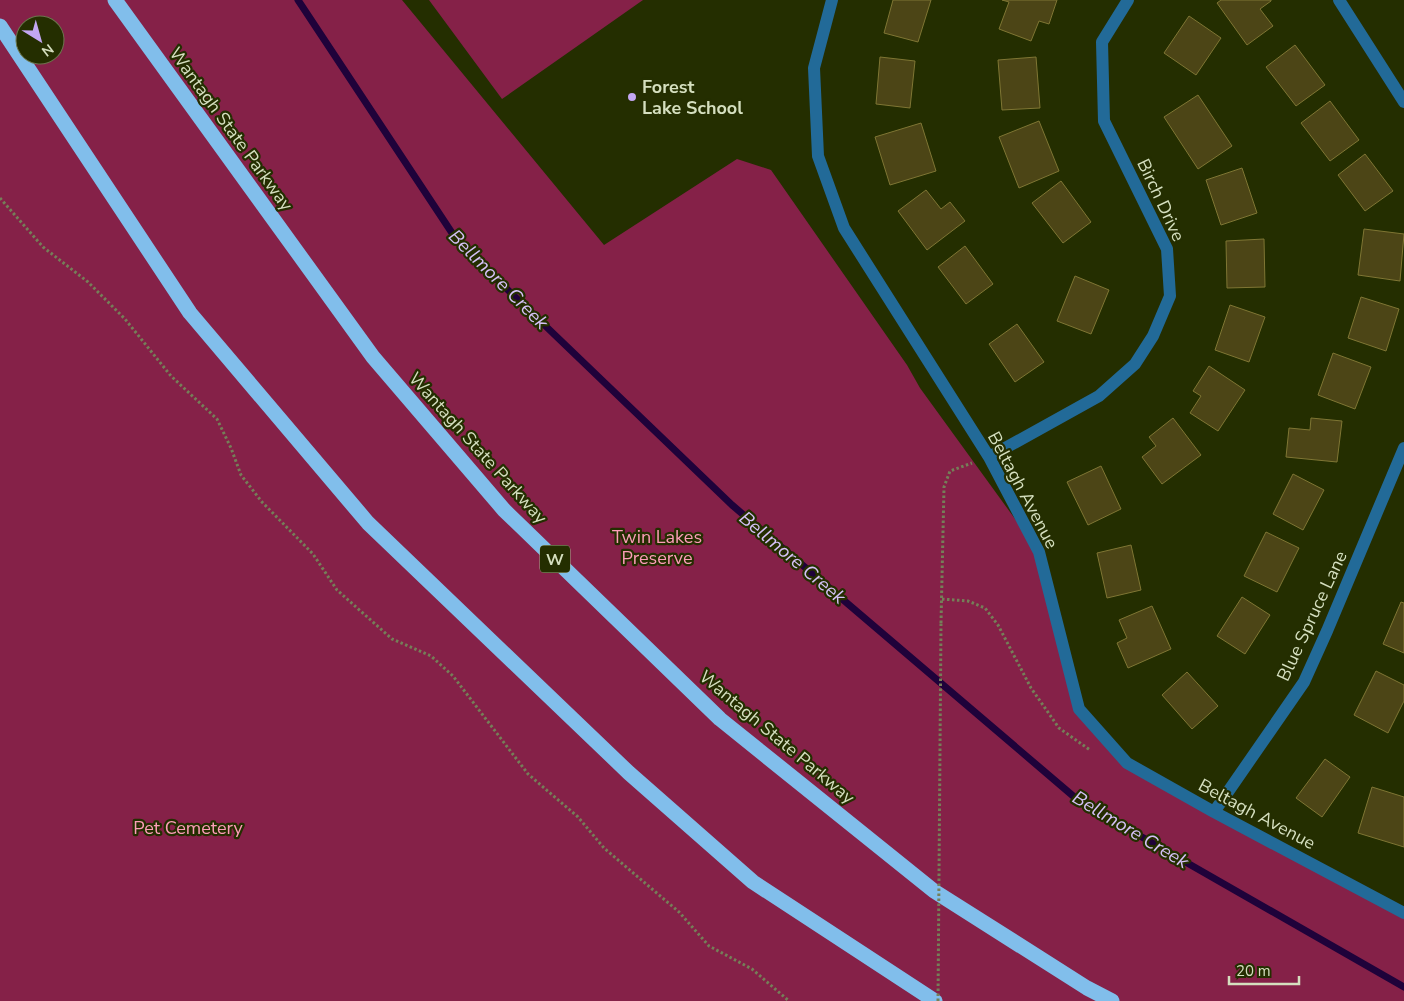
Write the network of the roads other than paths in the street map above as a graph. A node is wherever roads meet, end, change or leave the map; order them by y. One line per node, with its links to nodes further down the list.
1 (115, 0): 12 (highway, Wantagh State Parkway / W)
2 (832, 0): 8 (street, Beltagh Avenue)
3 (1128, 0): 8 (street, Birch Drive)
4 (1339, 0): 6 (street)
5 (0, 26): 11 (highway)
6 (1404, 102)
7 (1404, 448): 9 (street, Blue Spruce Lane)
8 (989, 457): 9 (street, Beltagh Avenue)
9 (1214, 812): 10 (street, Beltagh Avenue)
10 (1404, 913)
11 (936, 1001)
12 (1112, 1001)

